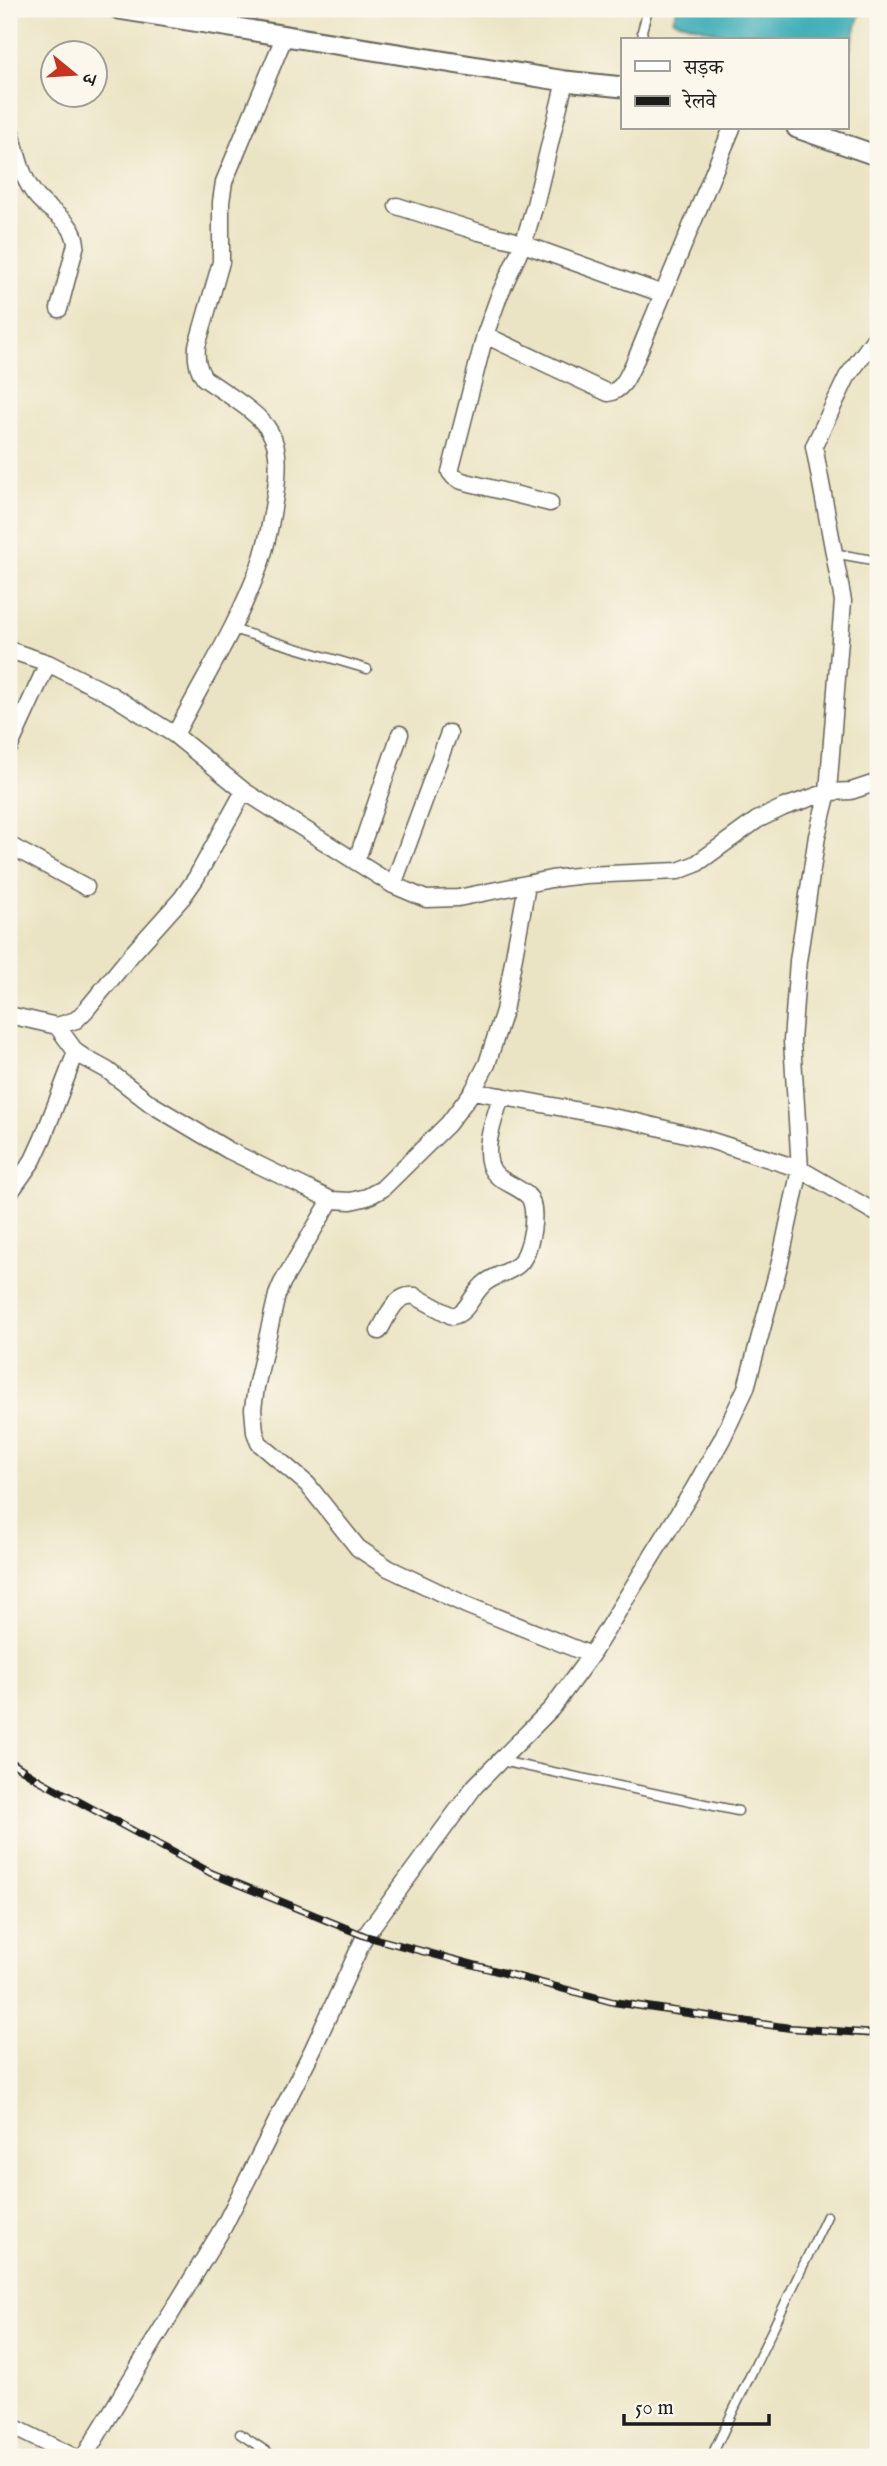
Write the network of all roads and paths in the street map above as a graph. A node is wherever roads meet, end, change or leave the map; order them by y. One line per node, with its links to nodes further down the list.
1 (119, 9): 3 (street)
2 (648, 9): 5 (lane)
3 (228, 17): 4 (street)
4 (285, 35): 6 (street); 21 (street)
5 (644, 38)
6 (565, 81): 7 (street); 13 (street)
7 (621, 87)
8 (9, 125): 15 (street)
9 (731, 130): 14 (street)
10 (803, 130): 11 (street)
11 (878, 156)
12 (397, 206): 13 (street)
13 (523, 244): 14 (street); 17 (street)
14 (663, 294): 17 (street)
15 (59, 309)
16 (878, 334): 19 (street)
17 (485, 335): 18 (street)
18 (550, 503)
19 (833, 553): 20 (lane); 31 (street)
20 (878, 561)
21 (230, 629): 24 (lane); 26 (street)
22 (9, 650): 23 (street)
23 (48, 663): 26 (street); 28 (street)
24 (367, 669)
25 (449, 733): 35 (street)
26 (175, 734): 30 (street)
27 (400, 734): 33 (street)
28 (9, 748)
29 (878, 782): 31 (street)
30 (244, 791): 33 (street); 38 (street)
31 (828, 792): 34 (street); 42 (street)
32 (9, 845): 36 (street)
33 (356, 862): 35 (street)
34 (527, 884): 35 (street); 40 (street)
35 (393, 885)
36 (86, 887)
37 (9, 1014): 38 (street)
38 (57, 1026): 39 (street)
39 (76, 1052): 43 (street); 44 (street)
40 (473, 1091): 41 (street); 44 (street)
41 (501, 1096): 42 (street); 46 (street)
42 (800, 1168): 45 (street); 47 (street)
43 (9, 1194)
44 (331, 1200): 47 (street)
45 (878, 1213)
46 (379, 1331)
47 (592, 1655): 48 (street)
48 (498, 1761): 49 (lane); 54 (street)
49 (738, 1811)
50 (827, 2216): 56 (lane)
51 (9, 2426): 53 (street)
52 (240, 2434): 55 (lane)
53 (74, 2457)
54 (84, 2457)
55 (275, 2457)
56 (711, 2457)

